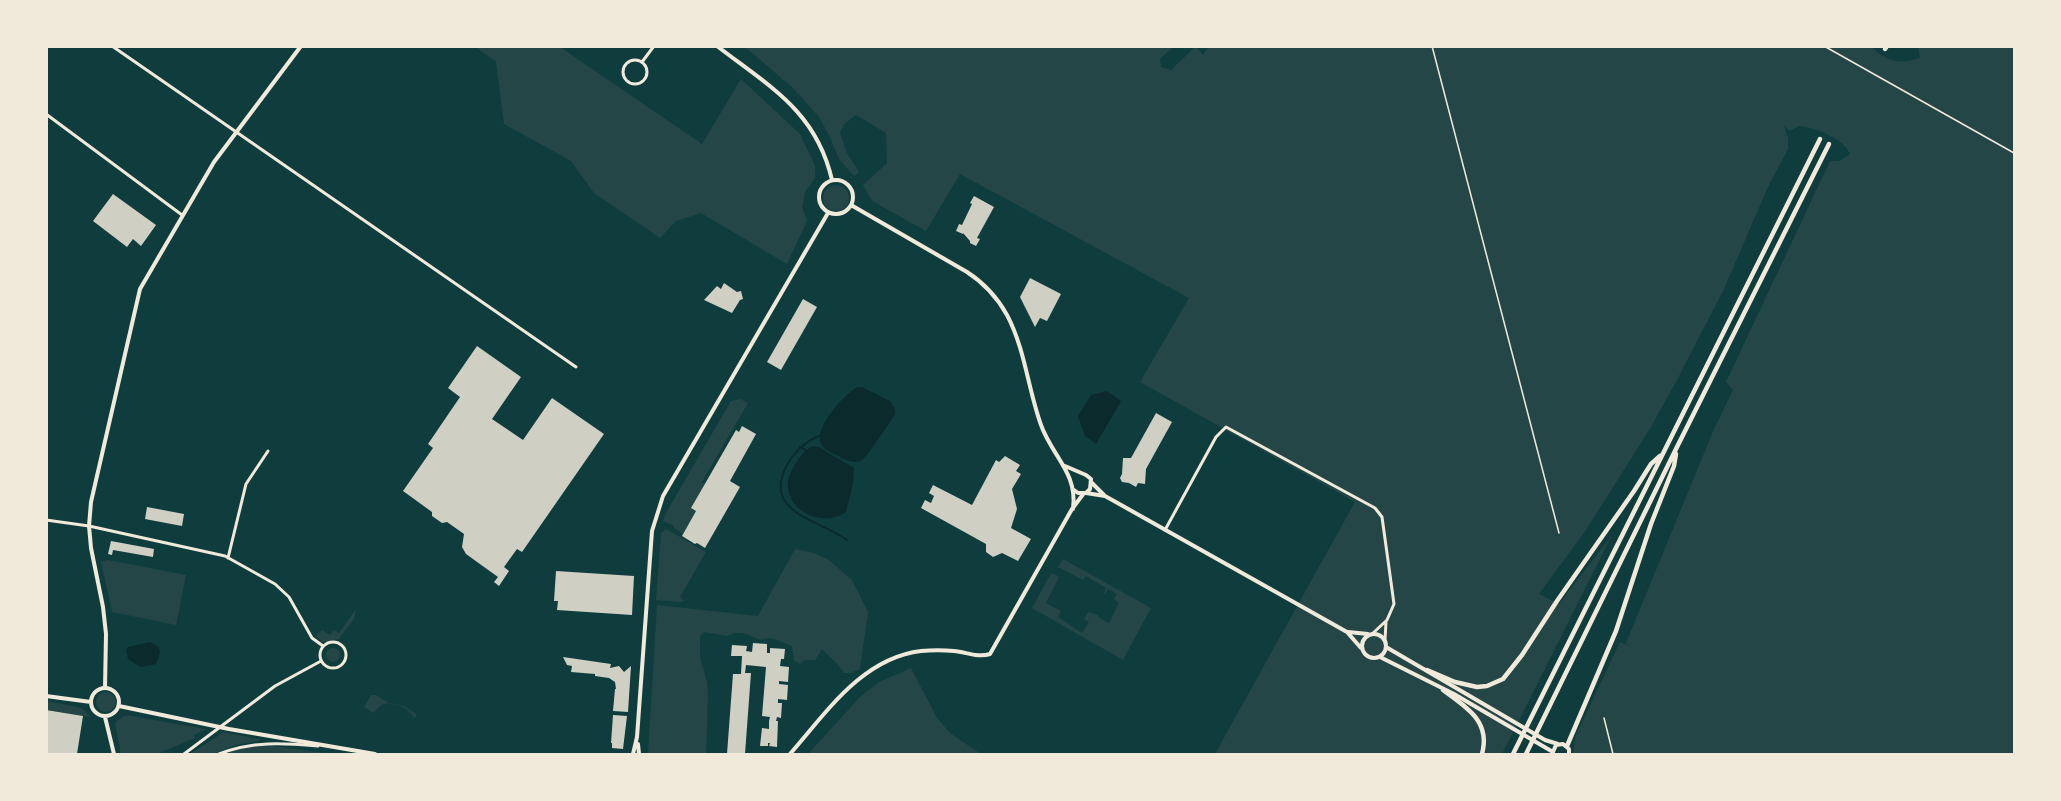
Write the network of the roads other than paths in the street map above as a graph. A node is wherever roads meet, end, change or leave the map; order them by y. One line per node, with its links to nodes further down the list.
1 (112, 46): 7 (street)
2 (301, 46): 7 (street)
3 (654, 46): 5 (street)
4 (717, 46): 10 (street)
5 (642, 63): 5 (street)
6 (46, 114): 13 (street)
7 (236, 132): 13 (street); 14 (street)
8 (1820, 139): 17 (highway)
9 (1829, 144): 15 (highway)
10 (832, 180): 11 (street); 12 (street)
11 (851, 205): 12 (street); 18 (street)
12 (828, 213): 47 (street)
13 (182, 215): 27 (street)
14 (576, 367)
15 (1676, 449): 50 (highway); 62 (highway)
16 (268, 451): 29 (street)
17 (1662, 454): 39 (highway); 61 (highway)
18 (1065, 465): 19 (street); 20 (street)
19 (1080, 474): 20 (street); 21 (street)
20 (1072, 481): 22 (street)
21 (1091, 482): 23 (street); 24 (street)
22 (1073, 489): 23 (street); 25 (street)
23 (1085, 493): 24 (street); 25 (street)
24 (1104, 496): 28 (street)
25 (1072, 509): 59 (street)
26 (46, 520): 27 (street)
27 (89, 526): 29 (street); 40 (street)
28 (1165, 530): 30 (street); 31 (street)
29 (228, 558): 34 (street)
30 (1387, 620): 32 (street); 33 (street)
31 (1347, 632): 32 (street); 36 (street)
32 (1371, 634): 33 (street); 36 (street)
33 (1385, 640): 35 (street)
34 (323, 646): 38 (street); 38 (street)
35 (1386, 647): 37 (street); 39 (street)
36 (1361, 648): 37 (street)
37 (1380, 657): 41 (street)
38 (321, 661): 54 (street)
39 (1427, 670): 46 (street)
40 (105, 688): 43 (street); 44 (street)
41 (1443, 690): 46 (street); 60 (highway)
42 (46, 696): 43 (street)
43 (91, 702): 45 (street)
44 (119, 706): 45 (street); 51 (street)
45 (105, 717): 53 (street)
46 (1512, 724): 48 (street)
47 (637, 737): 57 (street); 58 (street)
48 (1544, 742): 49 (street); 52 (street)
49 (1558, 744): 50 (street); 52 (street)
50 (1567, 746): 63 (street)
51 (335, 748): 55 (street); 56 (street)
52 (1553, 753)
53 (114, 754)
54 (184, 754)
55 (219, 754)
56 (375, 754)
57 (633, 754)
58 (639, 754)
59 (790, 754)
60 (1482, 754)
61 (1513, 754)
62 (1526, 754)
63 (1569, 754)

